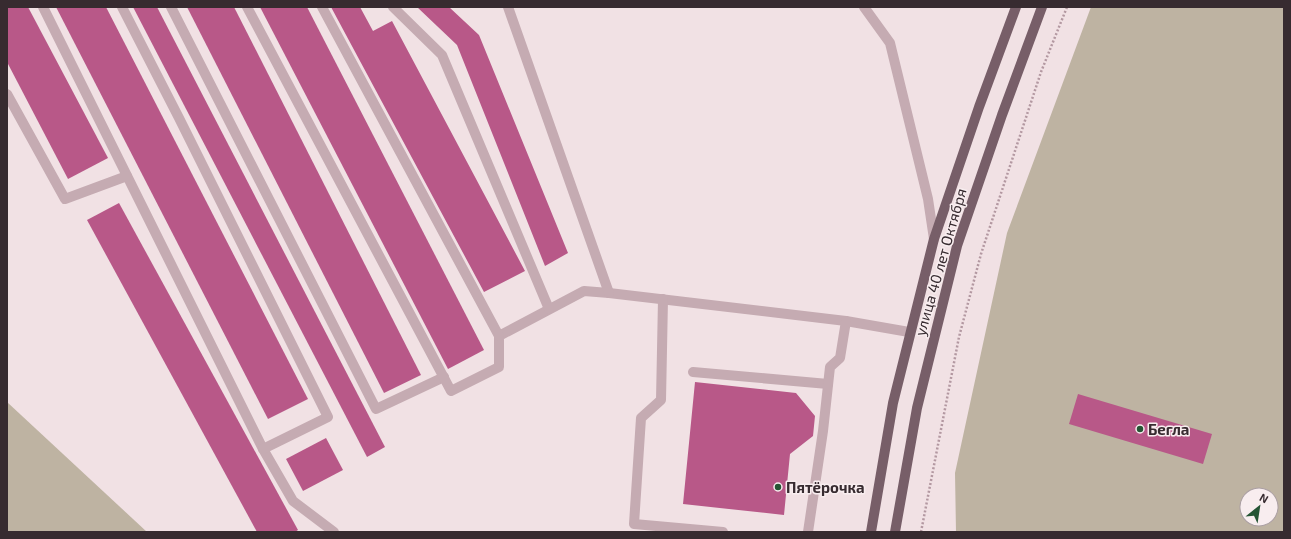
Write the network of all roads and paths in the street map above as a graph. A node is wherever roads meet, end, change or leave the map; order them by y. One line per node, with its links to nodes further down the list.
1 (43, 7): 13 (lane)
2 (122, 7): 24 (lane)
3 (171, 7): 22 (lane)
4 (247, 7): 22 (lane)
5 (322, 7): 20 (lane)
6 (393, 7): 17 (lane)
7 (508, 7): 15 (lane)
8 (864, 7): 14 (lane)
9 (1016, 7): 14 (main road, улица 40 лет Октября)
10 (1042, 7): 29 (main road, улица 40 лет Октября)
11 (1067, 7): 30 (path)
12 (7, 94): 13 (lane)
13 (127, 176): 24 (lane)
14 (934, 239): 19 (main road, улица 40 лет Октября)
15 (609, 293): 16 (lane); 17 (lane)
16 (663, 299): 18 (lane); 26 (lane)
17 (549, 309): 20 (lane)
18 (846, 320): 19 (lane); 23 (lane)
19 (910, 332): 28 (main road, улица 40 лет Октября)
20 (499, 336): 22 (lane)
21 (693, 372): 23 (lane)
22 (444, 378)
23 (828, 384): 27 (lane)
24 (263, 449): 25 (lane)
25 (334, 532)
26 (723, 532)
27 (808, 532)
28 (871, 532)
29 (896, 532)
30 (921, 532)

